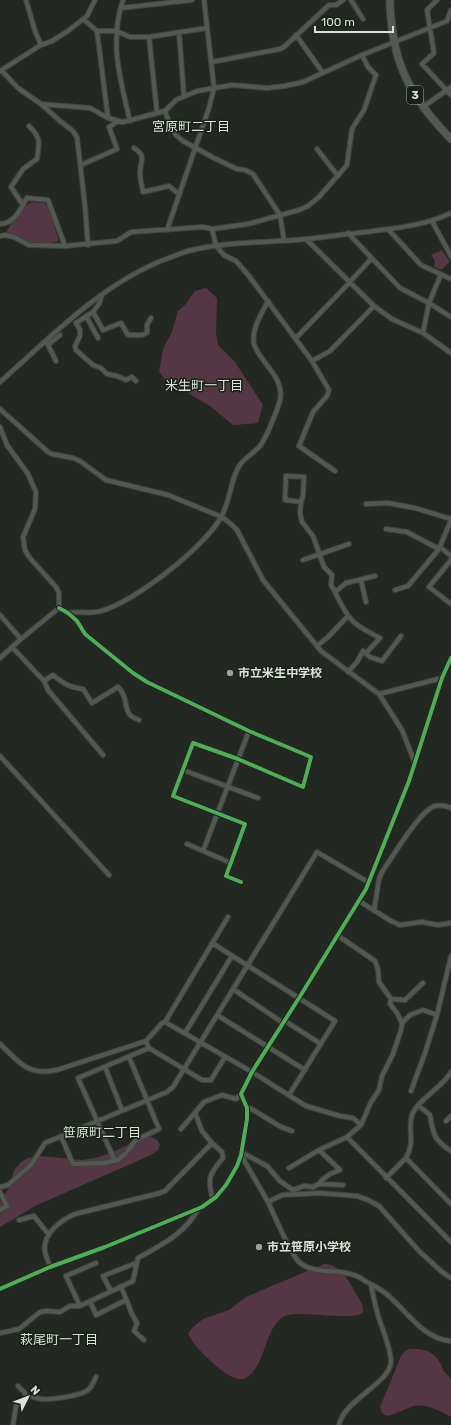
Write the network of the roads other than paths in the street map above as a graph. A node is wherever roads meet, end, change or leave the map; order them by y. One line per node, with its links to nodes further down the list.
1 (26, 0): 22 (street)
2 (95, 0): 12 (street)
3 (123, 0): 10 (street)
4 (192, 0): 10 (street)
5 (204, 0): 14 (street)
6 (343, 0): 19 (street)
7 (351, 0): 13 (street)
8 (390, 0): 21 (main road, 3)
9 (437, 0): 15 (street)
10 (121, 8): 17 (street)
11 (451, 10): 15 (street)
12 (83, 19): 16 (street); 22 (street)
13 (363, 19)
14 (206, 28): 18 (street); 24 (street)
15 (430, 28): 21 (street); 29 (street)
16 (97, 31): 17 (street); 36 (street)
17 (116, 31): 20 (street); 38 (street)
18 (179, 32): 20 (street); 31 (street)
19 (296, 36): 24 (street); 26 (street)
20 (149, 37): 35 (street)
21 (393, 42): 23 (street); 33 (main road, 3)
22 (41, 45): 25 (street)
23 (362, 55): 26 (street); 45 (street)
24 (212, 62): 28 (street)
25 (1, 71): 32 (street)
26 (322, 73): 28 (street)
27 (451, 87): 29 (street)
28 (214, 88): 31 (street); 41 (street)
29 (446, 91): 30 (street); 33 (street)
30 (451, 95)
31 (184, 96): 34 (street)
32 (41, 104): 36 (street); 44 (street)
33 (422, 107): 40 (main road, 3)
34 (165, 111): 35 (street); 41 (street)
35 (157, 114): 38 (street)
36 (108, 118): 37 (street)
37 (118, 121): 38 (street); 44 (street)
38 (130, 121)
39 (29, 126): 47 (street)
40 (451, 139)
41 (195, 147): 46 (street); 49 (street)
42 (134, 148): 46 (street)
43 (317, 149): 45 (street)
44 (81, 165): 59 (street)
45 (338, 176): 49 (street)
46 (179, 194): 54 (street)
47 (23, 205): 51 (street); 60 (street)
48 (451, 214): 50 (street)
49 (280, 215): 52 (street); 58 (street)
50 (432, 221): 53 (street); 62 (street)
51 (0, 224)
52 (212, 229): 54 (street); 61 (street)
53 (388, 229): 55 (street); 64 (street)
54 (167, 230): 59 (street)
55 (348, 233): 57 (street); 63 (street)
56 (0, 236): 60 (street)
57 (306, 239): 58 (street); 66 (street)
58 (284, 240): 61 (street)
59 (88, 245): 60 (street)
60 (65, 246)
61 (216, 246): 67 (street); 68 (street)
62 (451, 256)
63 (371, 259): 66 (street); 69 (street)
64 (441, 274): 65 (street); 69 (street)
65 (451, 279)
66 (349, 283): 70 (street); 78 (street)
67 (102, 295): 71 (street); 79 (street)
68 (268, 301): 78 (street); 90 (street)
69 (429, 303): 73 (street); 75 (street)
70 (374, 306): 75 (street); 82 (street)
71 (93, 312): 72 (street); 74 (street)
72 (86, 316): 77 (street); 83 (street)
73 (451, 317)
74 (151, 318)
75 (423, 333): 80 (street)
76 (60, 335): 79 (street)
77 (98, 338)
78 (296, 338): 82 (street)
79 (47, 342): 81 (street); 84 (street)
80 (451, 354)
81 (56, 361)
82 (312, 361): 87 (street)
83 (136, 381)
84 (0, 382)
85 (0, 409): 90 (street)
86 (0, 428): 105 (street)
87 (335, 471)
88 (301, 502): 88 (street); 95 (street)
89 (366, 504): 91 (street)
90 (222, 517): 106 (street); 111 (street)
91 (451, 519): 94 (street)
92 (386, 529): 94 (street)
93 (349, 544): 95 (street)
94 (440, 548): 96 (street); 101 (street)
95 (319, 555): 97 (street); 102 (street)
96 (451, 556)
97 (303, 560)
98 (451, 560): 104 (street)
99 (375, 576): 100 (street)
100 (361, 580): 102 (street); 103 (street)
101 (395, 590)
102 (335, 592): 108 (street)
103 (366, 602)
104 (451, 604)
105 (59, 608): 106 (street); 110 (street)
106 (68, 613): 121 (street)
107 (0, 615): 110 (street)
108 (348, 616): 111 (street); 113 (street)
109 (401, 636): 113 (street)
110 (21, 639): 112 (street)
111 (317, 646): 116 (street)
112 (12, 647): 114 (street); 118 (street)
113 (366, 653): 116 (street)
114 (0, 658)
115 (451, 658): 117 (street)
116 (348, 672): 119 (street)
117 (442, 678): 119 (street); 125 (street)
118 (44, 681): 120 (street); 122 (street)
119 (378, 694): 125 (street)
120 (139, 720)
121 (249, 731): 124 (street); 124 (street)
122 (103, 755)
123 (0, 756): 134 (street)
124 (238, 759): 126 (street); 127 (street)
125 (416, 763): 136 (street)
126 (183, 770): 127 (street); 130 (street)
127 (228, 786): 128 (street); 130 (street)
128 (258, 798)
129 (451, 808): 138 (street)
130 (216, 813): 132 (street); 133 (street)
131 (186, 844): 132 (street)
132 (202, 851): 133 (street)
133 (231, 863): 135 (street)
134 (109, 875)
135 (241, 882)
136 (368, 882): 137 (street); 145 (street)
137 (359, 901): 138 (street); 141 (street)
138 (374, 911): 140 (street)
139 (228, 917): 142 (street)
140 (451, 924)
141 (337, 935): 148 (street); 149 (street)
142 (212, 943): 143 (street); 152 (street)
143 (232, 956): 145 (street); 155 (street)
144 (451, 956): 151 (street)
145 (248, 966): 147 (street); 148 (street)
146 (423, 983): 149 (street)
147 (233, 989): 150 (street); 153 (street)
148 (299, 998): 153 (street); 159 (street)
149 (391, 999): 154 (street)
150 (217, 1014): 157 (street); 160 (street)
151 (437, 1015): 154 (street); 169 (street)
152 (165, 1022): 155 (street); 156 (street)
153 (284, 1022): 159 (street); 160 (street)
154 (402, 1023): 180 (street)
155 (185, 1033): 157 (street)
156 (146, 1042): 158 (street); 161 (street)
157 (200, 1042): 163 (street); 165 (street)
158 (0, 1044)
159 (321, 1044): 166 (street)
160 (268, 1047): 166 (street); 167 (street)
161 (149, 1048): 162 (street); 165 (street)
162 (129, 1057): 164 (street); 172 (street)
163 (225, 1057): 165 (street); 167 (street)
164 (105, 1067): 175 (street); 178 (street)
165 (184, 1069): 172 (street)
166 (305, 1070): 171 (street)
167 (252, 1072): 170 (street); 171 (street)
168 (451, 1073): 173 (street)
169 (411, 1091)
170 (241, 1094): 174 (street); 176 (street)
171 (289, 1095): 180 (street)
172 (147, 1100): 175 (street); 190 (street)
173 (419, 1106): 187 (street); 189 (street)
174 (247, 1108): 182 (street); 188 (street)
175 (122, 1110): 178 (street)
176 (195, 1113): 181 (street); 185 (street)
177 (451, 1116): 179 (street)
178 (97, 1121): 183 (street); 190 (street)
179 (446, 1121)
180 (361, 1125): 184 (street)
181 (181, 1129)
182 (292, 1131)
183 (61, 1136): 190 (street); 195 (street)
184 (347, 1137): 186 (street); 192 (street)
185 (212, 1143): 197 (street); 203 (street)
186 (320, 1150): 191 (street); 193 (street)
187 (451, 1150)
188 (241, 1153): 193 (street); 197 (street); 198 (street)
189 (406, 1158): 192 (street); 199 (street)
190 (114, 1161)
191 (289, 1168)
192 (386, 1178): 204 (street)
193 (319, 1184): 194 (street)
194 (343, 1185)
195 (0, 1187)
196 (0, 1192): 201 (street)
197 (212, 1200): 200 (street)
198 (268, 1202): 208 (street); 209 (street)
199 (451, 1204)
200 (199, 1209): 206 (street); 207 (street)
201 (0, 1210)
202 (19, 1220): 203 (street)
203 (49, 1235): 207 (street)
204 (451, 1242)
205 (96, 1263): 215 (street)
206 (136, 1264): 210 (street); 212 (street)
207 (50, 1267): 211 (street)
208 (451, 1278)
209 (371, 1285): 218 (street); 223 (street)
210 (121, 1286): 212 (street); 213 (street)
211 (0, 1289)
212 (111, 1291): 214 (street)
213 (126, 1300): 214 (street); 217 (street)
214 (90, 1301): 215 (street)
215 (80, 1306): 216 (street)
216 (0, 1333)
217 (144, 1340)
218 (451, 1341)
219 (96, 1377): 221 (street)
220 (18, 1386): 221 (street)
221 (26, 1397): 222 (street)
222 (13, 1425)
223 (339, 1425)

